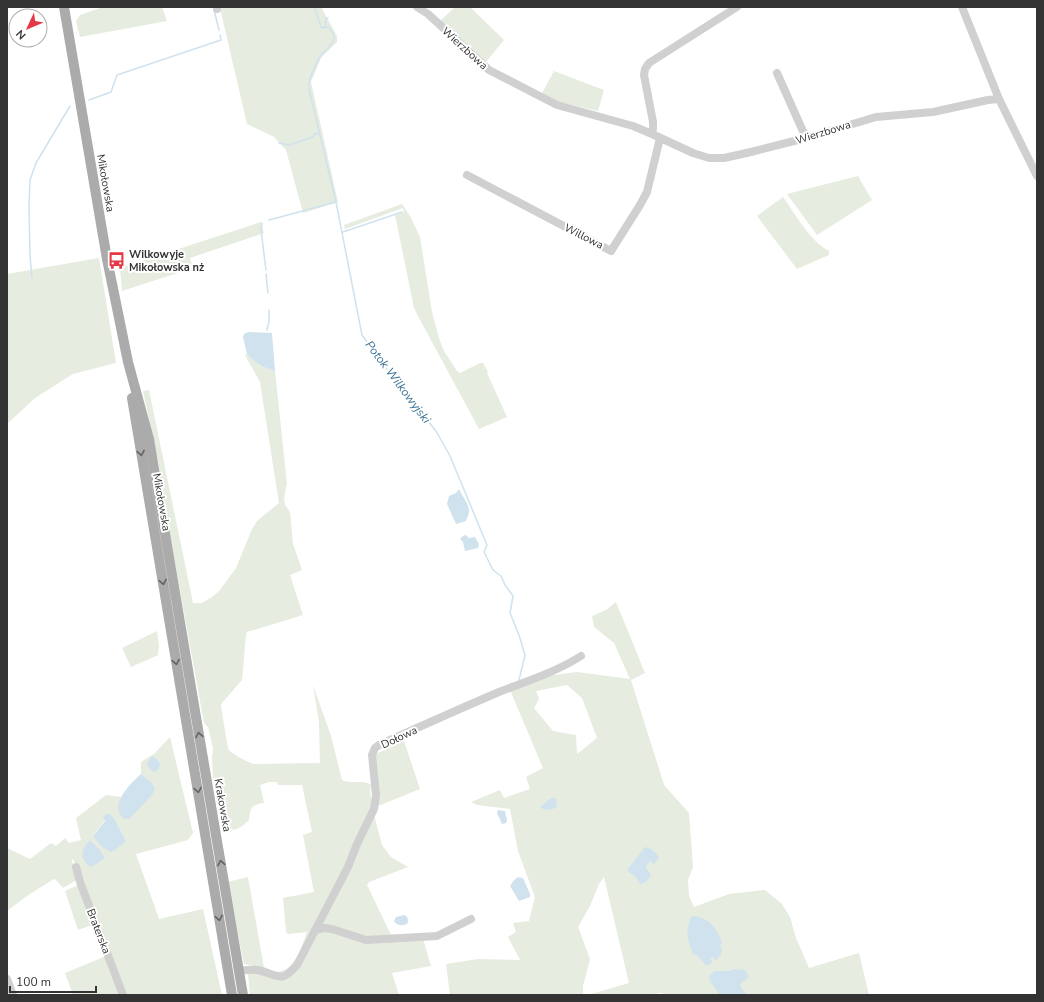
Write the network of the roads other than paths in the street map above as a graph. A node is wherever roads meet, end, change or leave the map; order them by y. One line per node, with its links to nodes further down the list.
1 (64, 7): 12 (main road, Mikołowska)
2 (417, 7): 7 (street, Wierzbowa)
3 (737, 7): 7 (street)
4 (962, 7): 6 (street)
5 (777, 73): 9 (street)
6 (999, 99): 9 (street, Wierzbowa); 11 (street)
7 (652, 134): 8 (street, Wierzbowa)
8 (660, 138): 9 (street, Wierzbowa); 10 (street, Willowa)
9 (806, 138)
10 (467, 175)
11 (1037, 176)
12 (128, 362): 13 (main road, Mikołowska); 14 (main road, Mikołowska, one-way to 14)
13 (179, 618): 19 (main road, Krakowska, one-way to 13)
14 (170, 623): 23 (main road, Krakowska, one-way to 23)
15 (581, 656): 18 (street, Dołowa)
16 (76, 867): 22 (street, Braterska)
17 (471, 919): 18 (street)
18 (315, 930): 19 (street, Dołowa)
19 (239, 971): 24 (main road, Krakowska)
20 (7, 979): 21 (street)
21 (13, 995)
22 (123, 995)
23 (232, 995)
24 (243, 995)

